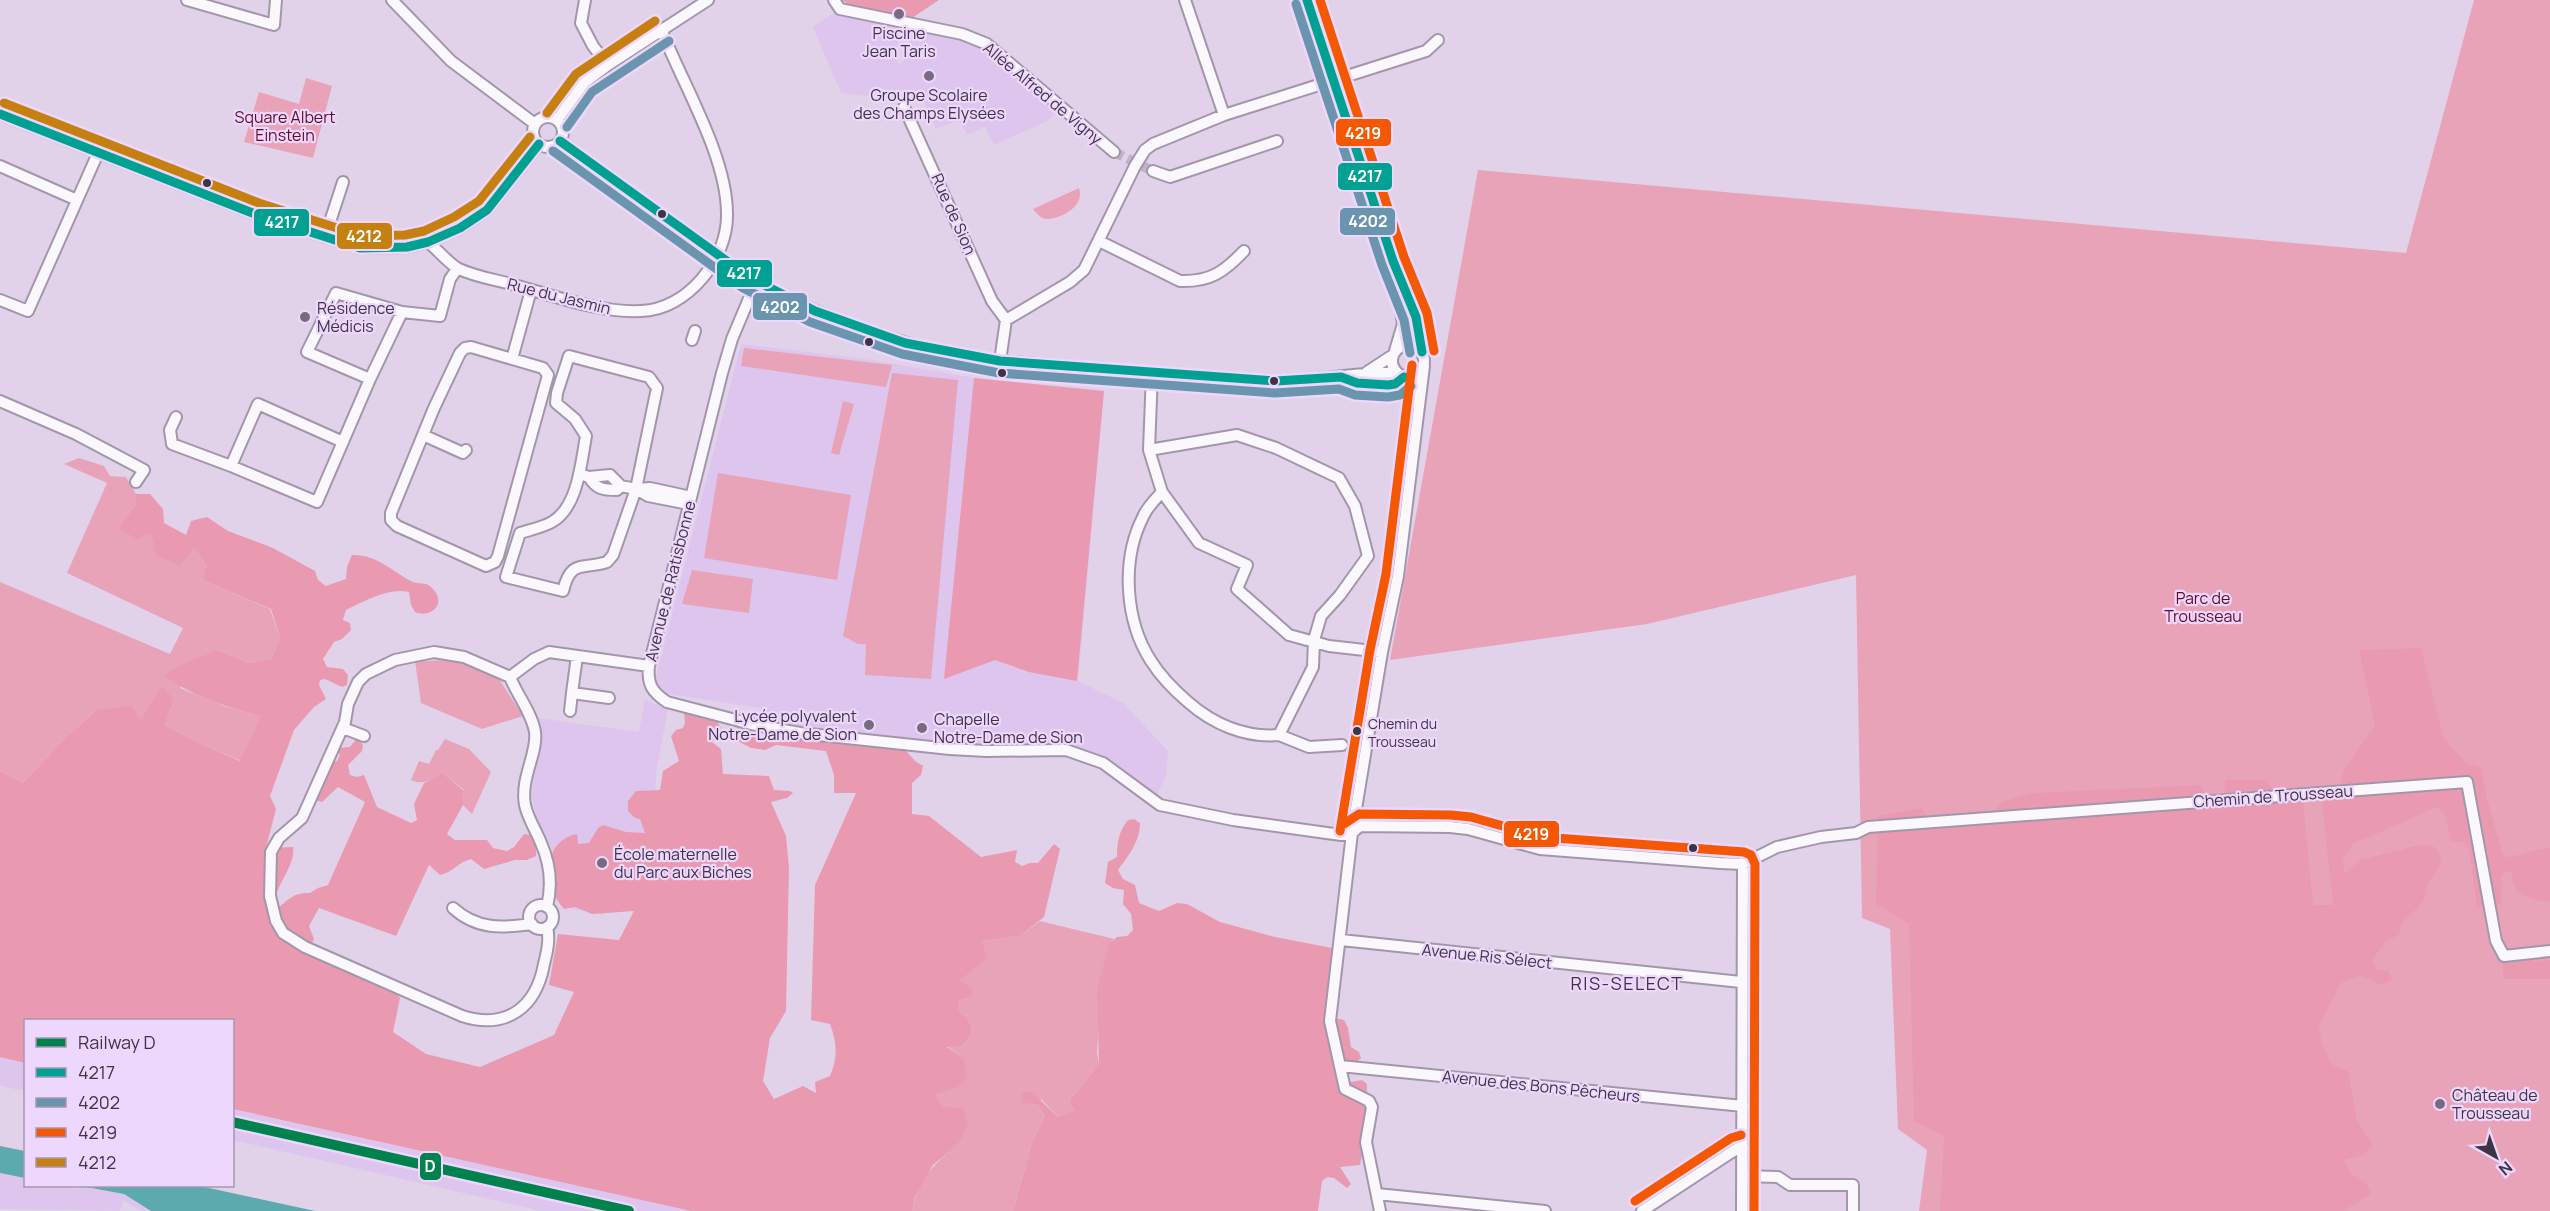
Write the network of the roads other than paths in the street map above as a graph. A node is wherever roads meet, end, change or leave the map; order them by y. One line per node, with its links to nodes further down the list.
1 (187, 0): 2 (street)
2 (276, 0)
3 (392, 0): 17 (street)
4 (585, 0): 11 (street)
5 (708, 0): 9 (street)
6 (834, 0): 21 (street, Allée Alfred de Vigny)
7 (1185, 0): 15 (street)
8 (1309, 0): 12 (street)
9 (662, 31): 11 (street); 31 (street, Rue du Jasmin)
10 (1438, 40): 12 (street)
11 (608, 65): 16 (street)
12 (1335, 80): 15 (street); 32 (street)
13 (904, 107): 38 (street, Rue de Sion)
14 (0, 114): 22 (street)
15 (1224, 116): 28 (street)
16 (557, 120): 17 (street); 18 (street)
17 (535, 124): 20 (street)
18 (560, 141): 20 (street); 31 (street)
19 (1277, 141): 24 (street)
20 (539, 144): 29 (street)
21 (1114, 152)
22 (99, 153): 26 (street); 27 (street)
23 (0, 166): 26 (street)
24 (1153, 171)
25 (343, 182): 27 (street)
26 (77, 200): 36 (street)
27 (325, 237): 29 (street)
28 (1099, 241): 30 (street); 38 (street)
29 (428, 242): 33 (street, Rue du Jasmin)
30 (1244, 250)
31 (717, 256): 34 (street); 35 (street, Rue du Jasmin)
32 (1394, 261): 39 (street); 40 (street)
33 (457, 268): 35 (street, Rue du Jasmin); 37 (street)
34 (756, 282): 42 (street); 61 (street, Avenue de Ratisbonne)
35 (531, 290): 41 (street)
36 (0, 300)
37 (402, 312): 47 (street); 47 (street)
38 (1006, 320): 42 (street)
39 (1422, 352): 40 (street); 43 (street)
40 (1394, 353): 44 (street); 46 (street)
41 (512, 358): 51 (street); 51 (street)
42 (1000, 361): 45 (street)
43 (1424, 366): 46 (street); 49 (street)
44 (1366, 372): 45 (street); 46 (street)
45 (1152, 373): 54 (street)
46 (1400, 375): 49 (street)
47 (370, 379): 52 (street)
48 (0, 401): 57 (street)
49 (1418, 406): 63 (street)
50 (176, 417): 55 (street)
51 (423, 435): 53 (street)
52 (343, 442): 55 (street); 55 (street)
53 (466, 450)
54 (1149, 450): 60 (street); 62 (street)
55 (231, 466)
56 (584, 476): 58 (street); 58 (street); 59 (street); 59 (street)
57 (136, 482)
58 (621, 486): 59 (street)
59 (636, 489): 61 (street)
60 (1162, 492): 62 (street); 71 (street)
61 (690, 501): 65 (street, Avenue de Ratisbonne)
62 (1314, 640): 63 (street); 71 (street)
63 (1382, 652): 74 (street)
64 (577, 656): 65 (street); 66 (street); 67 (street)
65 (649, 666): 74 (street, Avenue de Ratisbonne)
66 (510, 677): 70 (street); 76 (street)
67 (572, 693): 68 (street); 69 (street)
68 (609, 698)
69 (570, 711)
70 (343, 728): 72 (street); 79 (street)
71 (1279, 735): 73 (street)
72 (364, 736)
73 (1342, 745)
74 (1352, 833): 75 (street); 80 (street)
75 (1743, 864): 81 (street, Chemin de Trousseau); 82 (street)
76 (547, 907): 78 (street); 79 (street)
77 (453, 908): 78 (street)
78 (532, 924): 79 (street)
79 (547, 927)
80 (1341, 940): 82 (street, Avenue Ris Sélect); 83 (street)
81 (2550, 951)
82 (1741, 982): 84 (street)
83 (1340, 1066): 84 (street, Avenue des Bons Pêcheurs); 87 (street)
84 (1743, 1106): 85 (street)
85 (1743, 1147): 86 (street); 90 (street)
86 (1742, 1176): 91 (street); 92 (street)
87 (1377, 1194): 88 (street); 89 (street)
88 (1380, 1211)
89 (1545, 1211)
90 (1642, 1211)
91 (1742, 1211)
92 (1853, 1211)

